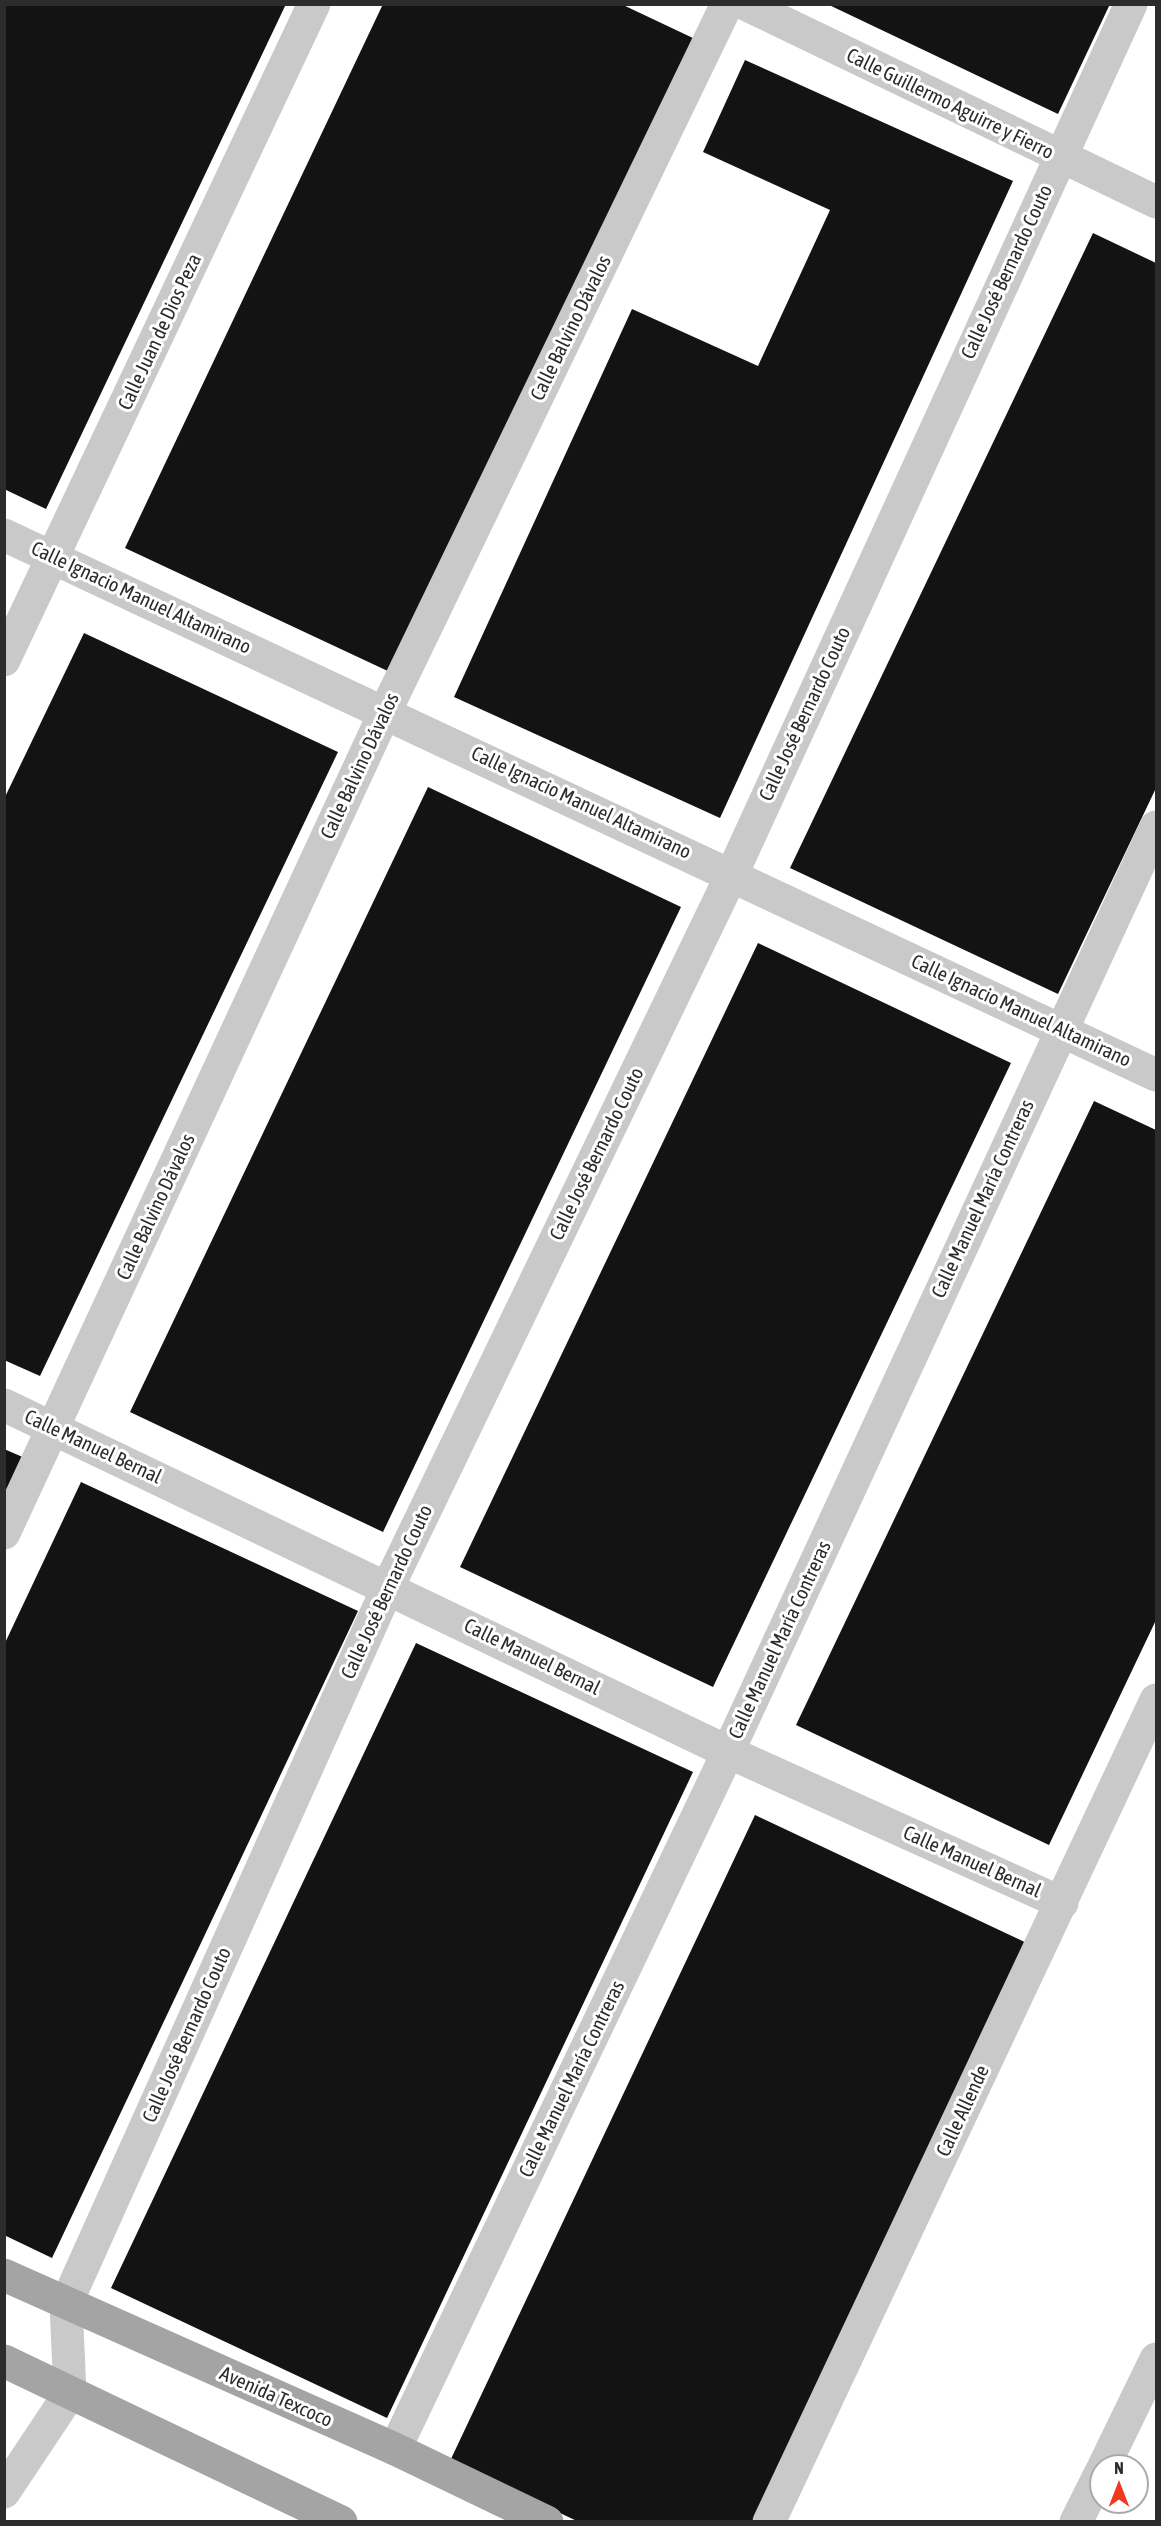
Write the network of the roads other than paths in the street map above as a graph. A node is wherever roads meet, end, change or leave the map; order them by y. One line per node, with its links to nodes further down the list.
1 (314, 4): 8 (street, Calle Juan de Dios Peza)
2 (727, 4): 10 (street, Calle Balvino Dávalos)
3 (745, 4): 5 (street, Calle Guillermo Aguirre y Fierro)
4 (1131, 4): 5 (street, Calle José Bernardo Couto)
5 (1060, 156): 6 (street, Calle Guillermo Aguirre y Fierro); 12 (street, Calle José Bernardo Couto)
6 (1156, 202)
7 (4, 535): 8 (street, Calle Ignacio Manuel Altamirano)
8 (53, 558): 9 (street, Calle Juan de Dios Peza); 10 (street, Calle Ignacio Manuel Altamirano)
9 (4, 660)
10 (385, 712): 12 (street, Calle Ignacio Manuel Altamirano); 16 (street, Calle Balvino Dávalos)
11 (1156, 827): 13 (street, Calle Manuel María Contreras)
12 (732, 874): 13 (street, Calle Ignacio Manuel Altamirano); 18 (street, Calle José Bernardo Couto)
13 (1062, 1030): 14 (street, Calle Ignacio Manuel Altamirano); 20 (street, Calle Manuel María Contreras)
14 (1156, 1075)
15 (4, 1405): 16 (street, Calle Manuel Bernal)
16 (53, 1428): 17 (street, Calle Balvino Dávalos); 18 (street, Calle Manuel Bernal)
17 (4, 1533)
18 (388, 1587): 20 (street, Calle Manuel Bernal); 23 (street, Calle José Bernardo Couto)
19 (1156, 1700): 21 (street, Calle Allende)
20 (728, 1752): 21 (street, Calle Manuel Bernal); 27 (street, Calle Manuel María Contreras)
21 (1062, 1902): 33 (street, Calle Allende)
22 (4, 2275): 23 (main road, Avenida Texcoco)
23 (66, 2304): 26 (street); 27 (main road, Avenida Texcoco)
24 (1156, 2359): 28 (street)
25 (4, 2361): 26 (main road)
26 (70, 2392): 29 (street); 31 (main road)
27 (395, 2449): 32 (main road, Avenida Texcoco)
28 (1110, 2454)
29 (4, 2492)
30 (1089, 2497): 34 (street)
31 (341, 2522)
32 (547, 2522)
33 (769, 2522)
34 (1077, 2522)

